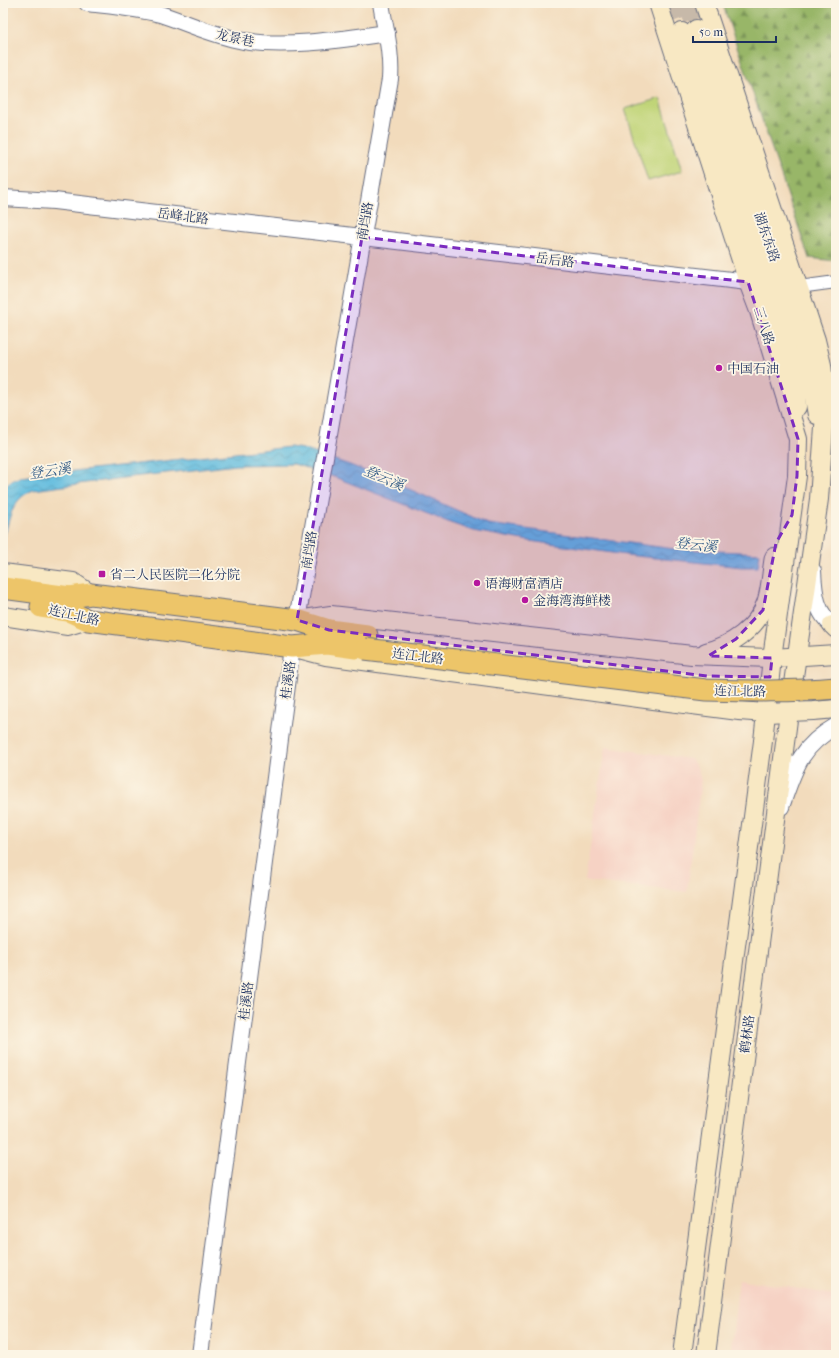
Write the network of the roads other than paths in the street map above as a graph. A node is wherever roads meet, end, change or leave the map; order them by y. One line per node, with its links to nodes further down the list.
1 (88, 3): 5 (street, 龙景巷)
2 (381, 3): 5 (street, 南垱路)
3 (658, 3): 8 (main road, 三八路)
4 (704, 3): 10 (main road)
5 (387, 33): 7 (street, 南垱路)
6 (3, 198): 7 (street, 岳峰北路)
7 (362, 237): 8 (street, 岳后路); 16 (street, 南垱路)
8 (748, 282): 11 (main road, 三八路)
9 (836, 282): 10 (street)
10 (799, 287): 12 (main road)
11 (798, 439): 12 (main road, 湖东东路); 13 (main road, 三八路)
12 (822, 450): 14 (main road)
13 (792, 515): 21 (main road); 23 (main road, 三八路)
14 (812, 549): 17 (street); 22 (main road)
15 (6, 595): 16 (highway, 连江北路); 19 (highway, 连江北路)
16 (298, 620): 18 (highway, 连江北路); 21 (main road)
17 (835, 627)
18 (366, 642): 19 (highway, 连江北路); 24 (highway, 连江北路); 25 (highway, 连江北路, bridge)
19 (292, 647): 28 (main road); 31 (street, 桂溪路)
20 (836, 654): 22 (main road)
21 (692, 655): 23 (main road)
22 (797, 657): 23 (main road); 27 (main road, 鹤林路)
23 (772, 658): 28 (main road, 三八路)
24 (836, 673)
25 (836, 688)
26 (836, 709): 27 (main road)
27 (789, 712): 28 (main road); 30 (main road, 鹤林路)
28 (766, 713): 32 (main road, 三八路)
29 (836, 726): 30 (street)
30 (774, 828): 33 (main road, 鹤林路)
31 (200, 1355)
32 (682, 1355)
33 (706, 1355)

